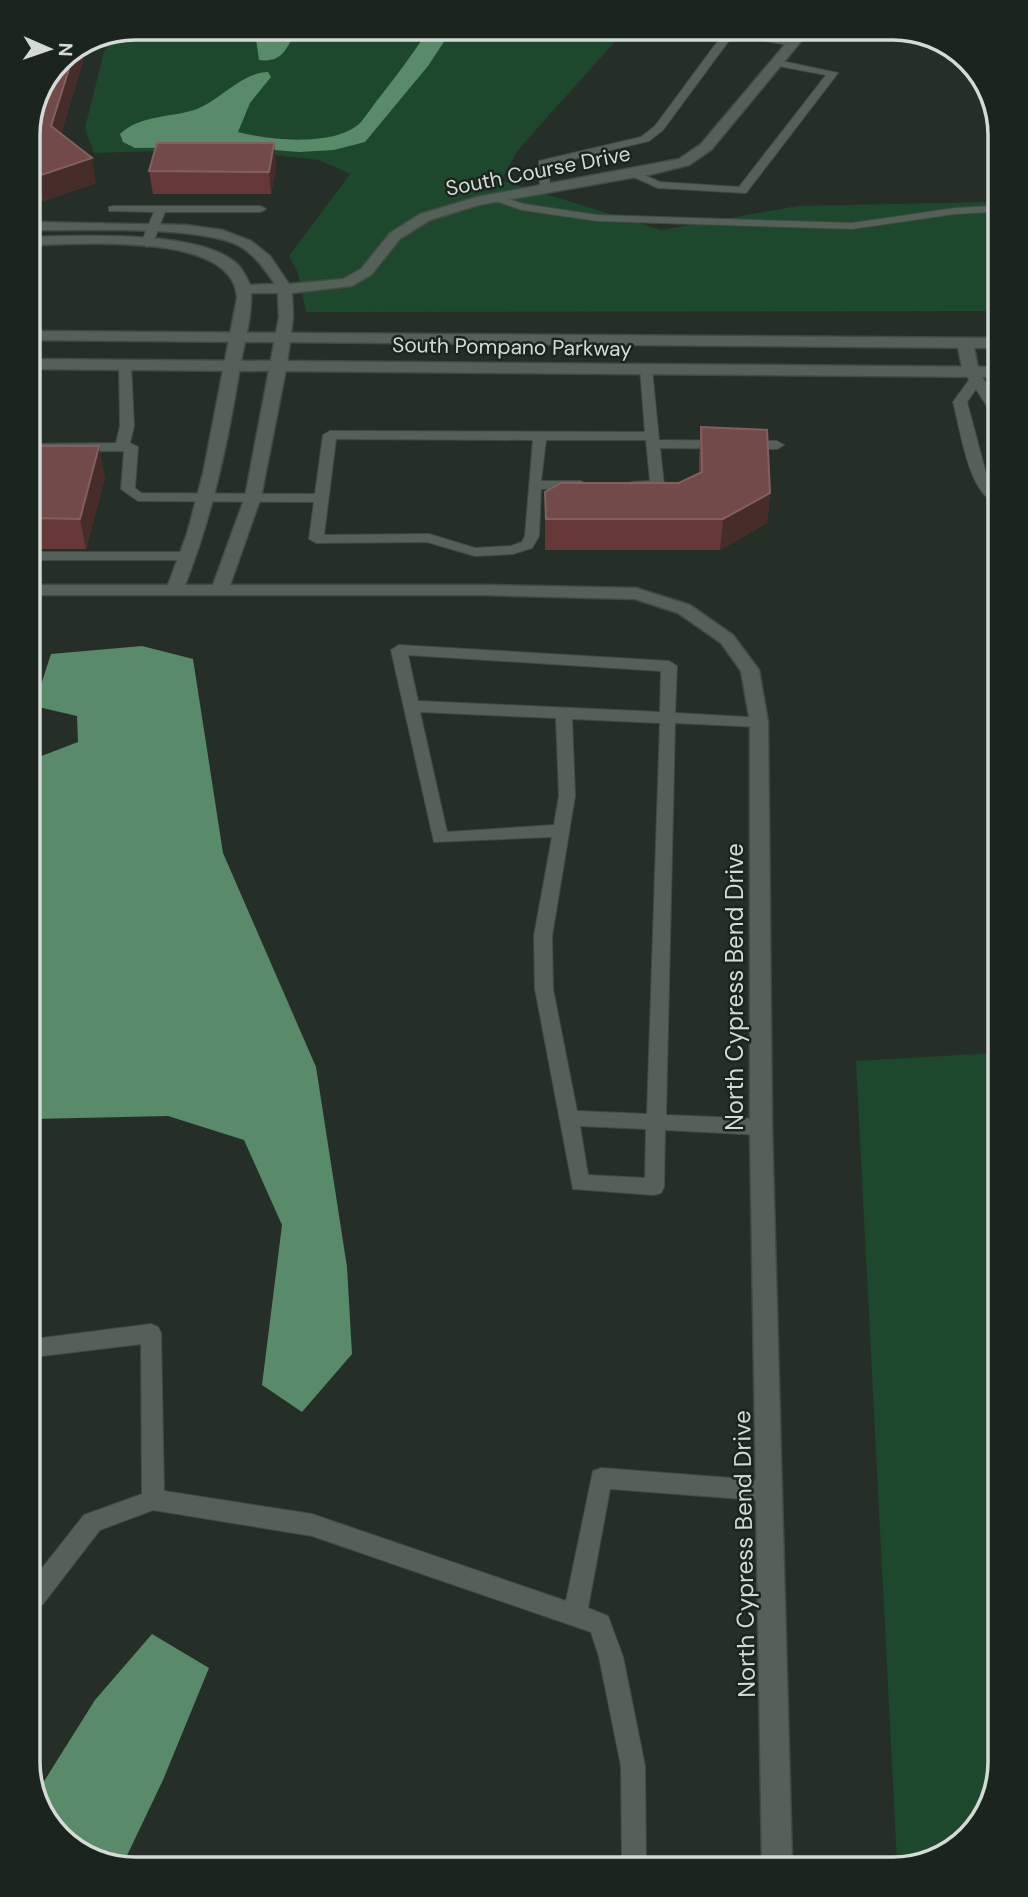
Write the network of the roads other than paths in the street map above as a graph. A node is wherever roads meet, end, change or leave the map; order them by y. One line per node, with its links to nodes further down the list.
1 (724, 40): 5 (lane)
2 (796, 40): 3 (street, South Course Drive)
3 (777, 63): 4 (street, South Course Drive); 4 (lane)
4 (633, 173): 5 (street, South Course Drive)
5 (544, 189): 6 (street, South Course Drive)
6 (496, 198): 10 (lane); 16 (street, South Course Drive)
7 (113, 209): 8 (lane)
8 (161, 209): 9 (lane); 12 (lane)
9 (260, 209)
10 (988, 209)
11 (40, 226): 12 (street)
12 (153, 228): 14 (lane); 16 (street)
13 (40, 241): 14 (street)
14 (147, 243): 15 (street)
15 (244, 289): 16 (street, South Course Drive); 18 (street)
16 (285, 289): 19 (street)
17 (40, 335): 18 (street, South Pompano Parkway)
18 (238, 336): 19 (street, South Pompano Parkway); 24 (street)
19 (282, 336): 20 (street, South Pompano Parkway); 25 (street)
20 (965, 343): 21 (street, South Pompano Parkway); 28 (street)
21 (988, 343)
22 (40, 364): 23 (street, South Pompano Parkway)
23 (125, 364): 24 (street, South Pompano Parkway); 33 (lane)
24 (233, 364): 25 (street, South Pompano Parkway); 39 (street)
25 (279, 364): 26 (street, South Pompano Parkway); 40 (street)
26 (646, 369): 28 (street, South Pompano Parkway); 31 (lane)
27 (988, 373): 28 (street, South Pompano Parkway)
28 (972, 377): 29 (lane); 38 (lane)
29 (988, 392)
30 (540, 436): 31 (lane); 35 (lane); 41 (lane)
31 (653, 440): 32 (lane); 37 (lane)
32 (777, 445)
33 (122, 447): 34 (lane); 39 (lane)
34 (40, 448)
35 (534, 485): 36 (lane); 41 (lane)
36 (589, 485)
37 (616, 485)
38 (988, 490)
39 (207, 496): 40 (lane); 43 (street)
40 (253, 497): 41 (lane); 46 (street)
41 (321, 498)
42 (40, 556): 43 (lane)
43 (189, 556): 45 (street)
44 (40, 590): 45 (street, North Cypress Bend Drive)
45 (174, 591): 46 (street, North Cypress Bend Drive)
46 (219, 591): 50 (street, North Cypress Bend Drive)
47 (411, 706): 48 (lane); 49 (lane); 51 (lane)
48 (564, 713): 49 (lane); 51 (lane)
49 (668, 718): 50 (lane); 53 (lane)
50 (759, 722): 54 (street, North Cypress Bend Drive)
51 (561, 830): 52 (lane)
52 (569, 1118): 53 (lane); 53 (lane)
53 (655, 1122): 54 (lane)
54 (761, 1127): 56 (street, North Cypress Bend Drive)
55 (40, 1347): 57 (lane)
56 (769, 1491): 59 (lane); 61 (street, North Cypress Bend Drive)
57 (153, 1500): 58 (lane); 59 (lane)
58 (40, 1590)
59 (575, 1616): 60 (lane)
60 (634, 1857)
61 (777, 1857)

